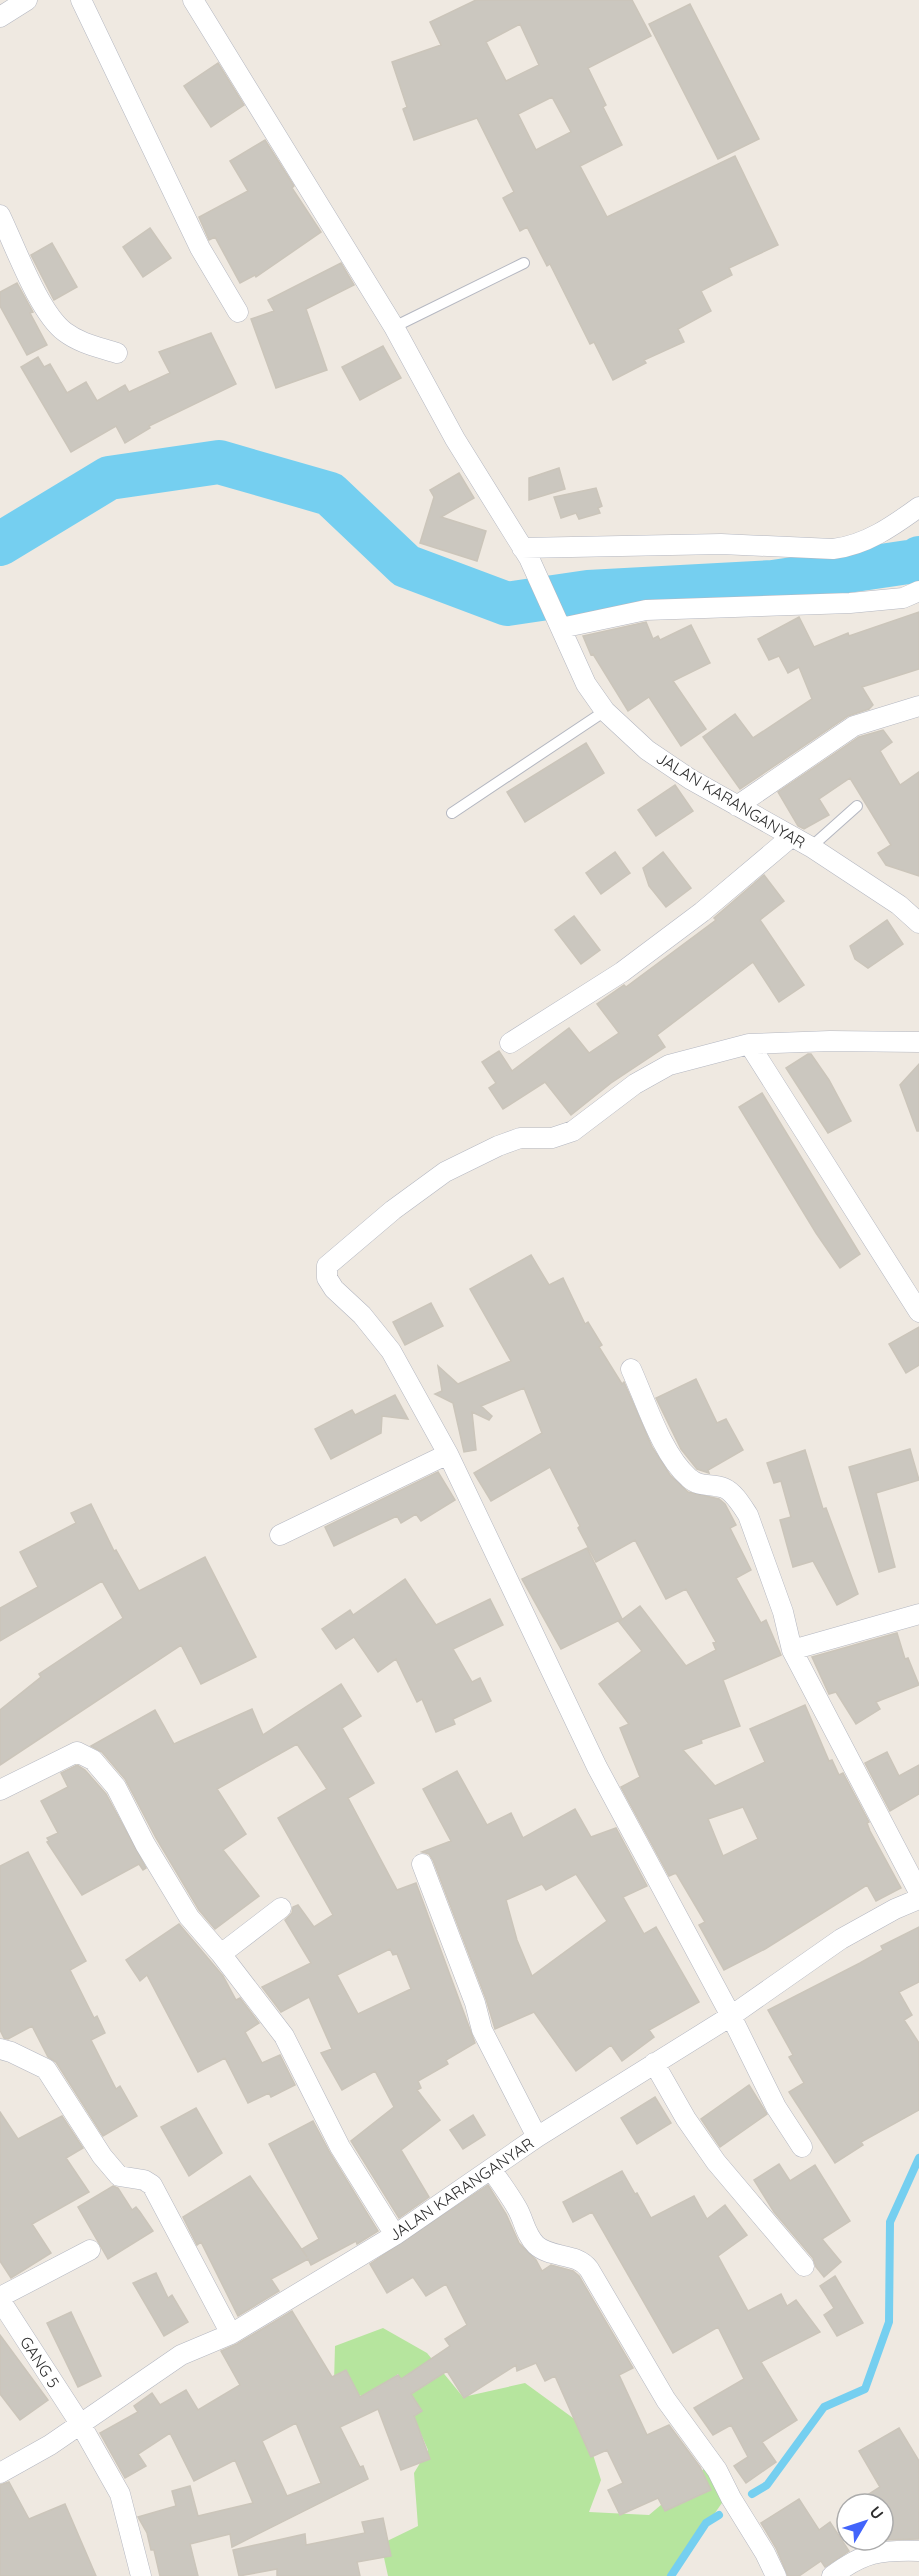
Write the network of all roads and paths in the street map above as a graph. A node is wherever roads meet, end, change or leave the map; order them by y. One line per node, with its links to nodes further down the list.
1 (27, 0): 4 (street)
2 (81, 0): 7 (street)
3 (193, 0): 8 (street, JALAN KARANGANYAR)
4 (0, 17)
5 (0, 215): 9 (street)
6 (524, 263): 8 (lane)
7 (238, 312)
8 (394, 327): 11 (street, JALAN KARANGANYAR)
9 (117, 353)
10 (919, 507): 11 (street)
11 (526, 553): 13 (street, JALAN KARANGANYAR)
12 (919, 591): 13 (street)
13 (559, 623): 15 (street, JALAN KARANGANYAR)
14 (919, 706): 16 (street)
15 (605, 711): 16 (street, JALAN KARANGANYAR); 18 (lane)
16 (737, 806): 19 (street, JALAN KARANGANYAR)
17 (857, 806): 20 (lane)
18 (452, 813)
19 (791, 837): 20 (street, JALAN KARANGANYAR); 23 (street)
20 (811, 847): 21 (street, JALAN KARANGANYAR)
21 (919, 923)
22 (919, 1042): 24 (street)
23 (510, 1043)
24 (749, 1044): 25 (street); 27 (street)
25 (919, 1312)
26 (632, 1369): 30 (street)
27 (448, 1454): 28 (street); 37 (street)
28 (280, 1534)
29 (919, 1614): 30 (street)
30 (792, 1650): 33 (street)
31 (0, 1790): 36 (street)
32 (422, 1864): 40 (street)
33 (919, 1892)
34 (919, 1899): 37 (street, JALAN KARANGANYAR)
35 (281, 1908): 36 (street)
36 (221, 1954): 43 (street)
37 (731, 2016): 39 (street, JALAN KARANGANYAR); 41 (street)
38 (0, 2049): 47 (street)
39 (654, 2063): 40 (street, JALAN KARANGANYAR); 45 (street)
40 (537, 2137): 42 (street, JALAN KARANGANYAR)
41 (802, 2147)
42 (491, 2169): 43 (street, JALAN KARANGANYAR); 52 (street)
43 (395, 2235): 47 (street, JALAN KARANGANYAR)
44 (90, 2250): 46 (street)
45 (804, 2266)
46 (0, 2298): 48 (street, GANG 5)
47 (231, 2334): 48 (street, JALAN KARANGANYAR)
48 (81, 2425): 49 (street, JALAN KARANGANYAR); 51 (street, GANG 5)
49 (0, 2473)
50 (919, 2551): 53 (street)
51 (141, 2576)
52 (776, 2576)
53 (832, 2576)

